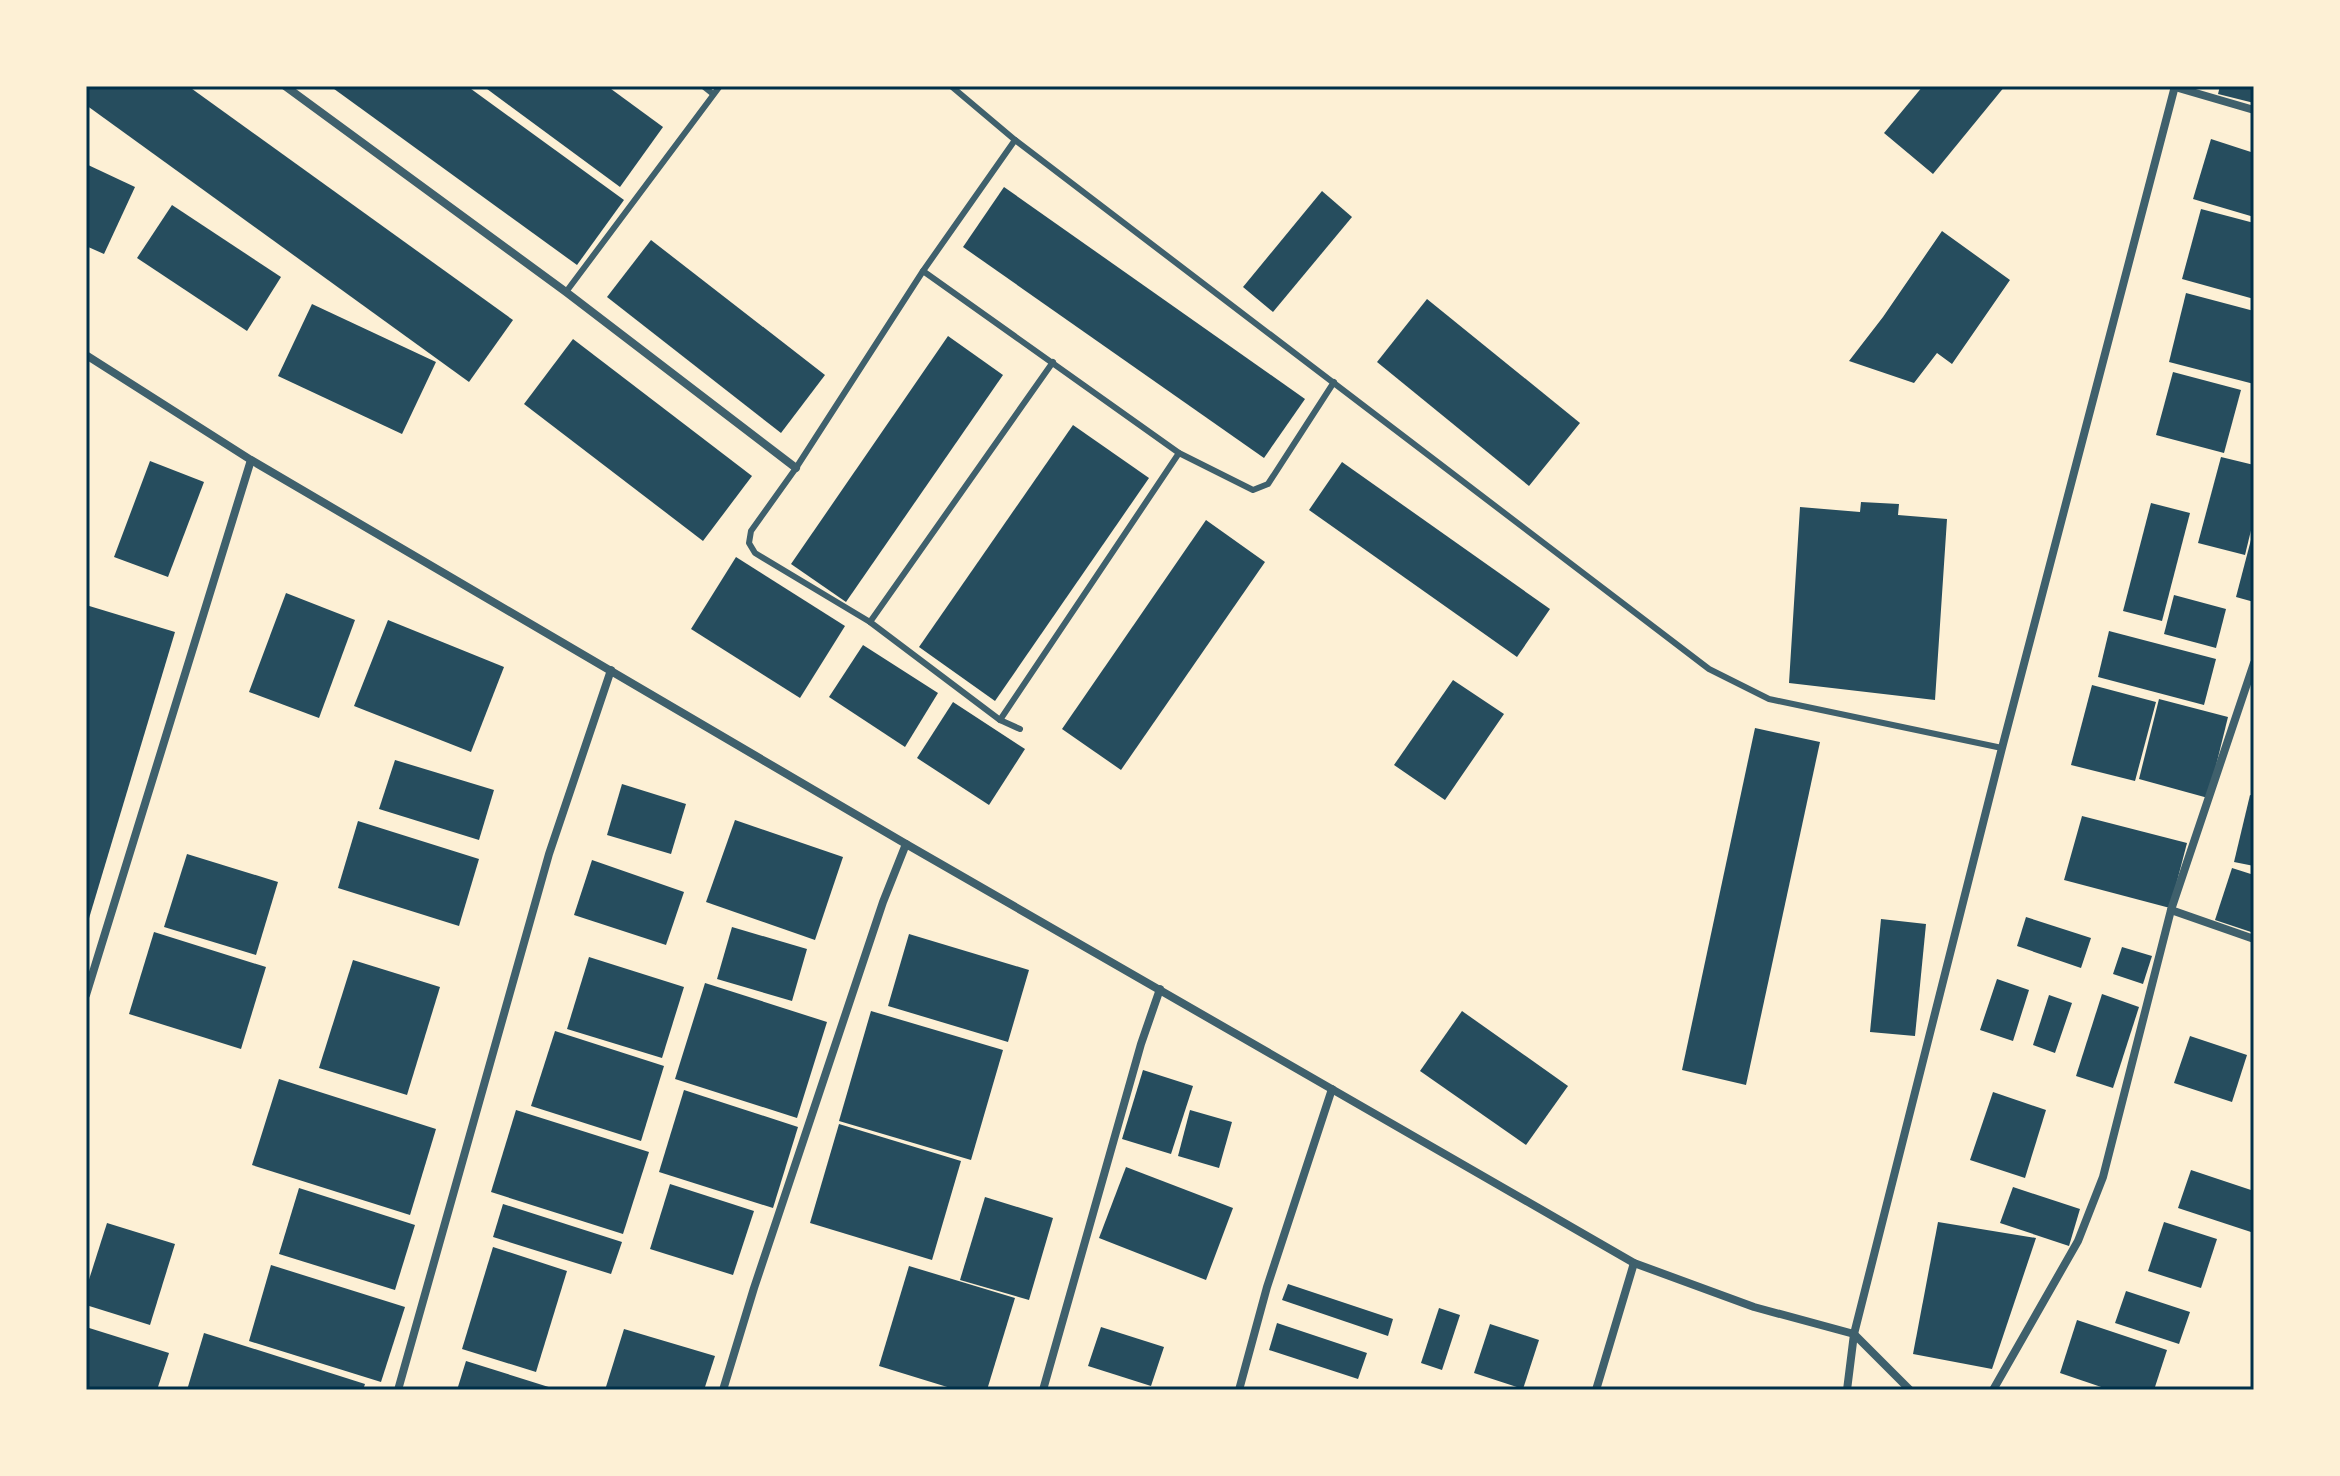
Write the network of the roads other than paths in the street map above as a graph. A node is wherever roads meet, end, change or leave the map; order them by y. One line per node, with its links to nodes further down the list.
1 (285, 86): 10 (street)
2 (703, 86): 6 (lane)
3 (720, 86): 6 (lane)
4 (951, 86): 8 (lane)
5 (2175, 87): 7 (street); 22 (street)
6 (713, 94): 10 (lane)
7 (2254, 110)
8 (1015, 140): 9 (lane); 13 (lane)
9 (923, 271): 12 (lane); 16 (lane)
10 (566, 292): 16 (street)
11 (86, 355): 15 (street)
12 (1053, 362): 14 (lane); 17 (lane)
13 (1334, 382): 14 (lane); 22 (lane)
14 (1179, 453): 20 (lane)
15 (251, 460): 19 (street); 27 (street)
16 (796, 468): 17 (lane)
17 (870, 622): 20 (lane)
18 (2254, 663): 24 (street)
19 (611, 670): 23 (street); 31 (street)
20 (1000, 720): 21 (lane)
21 (1020, 729)
22 (2002, 748): 30 (street)
23 (906, 844): 26 (street); 32 (street)
24 (2171, 910): 25 (street); 38 (street)
25 (2254, 939)
26 (1160, 989): 28 (street); 33 (street)
27 (86, 995)
28 (1332, 1089): 29 (street); 34 (street)
29 (1634, 1263): 30 (street); 35 (street)
30 (1854, 1334): 36 (street); 37 (street)
31 (398, 1390)
32 (723, 1390)
33 (1043, 1390)
34 (1239, 1390)
35 (1596, 1390)
36 (1847, 1390)
37 (1910, 1390)
38 (1993, 1390)

